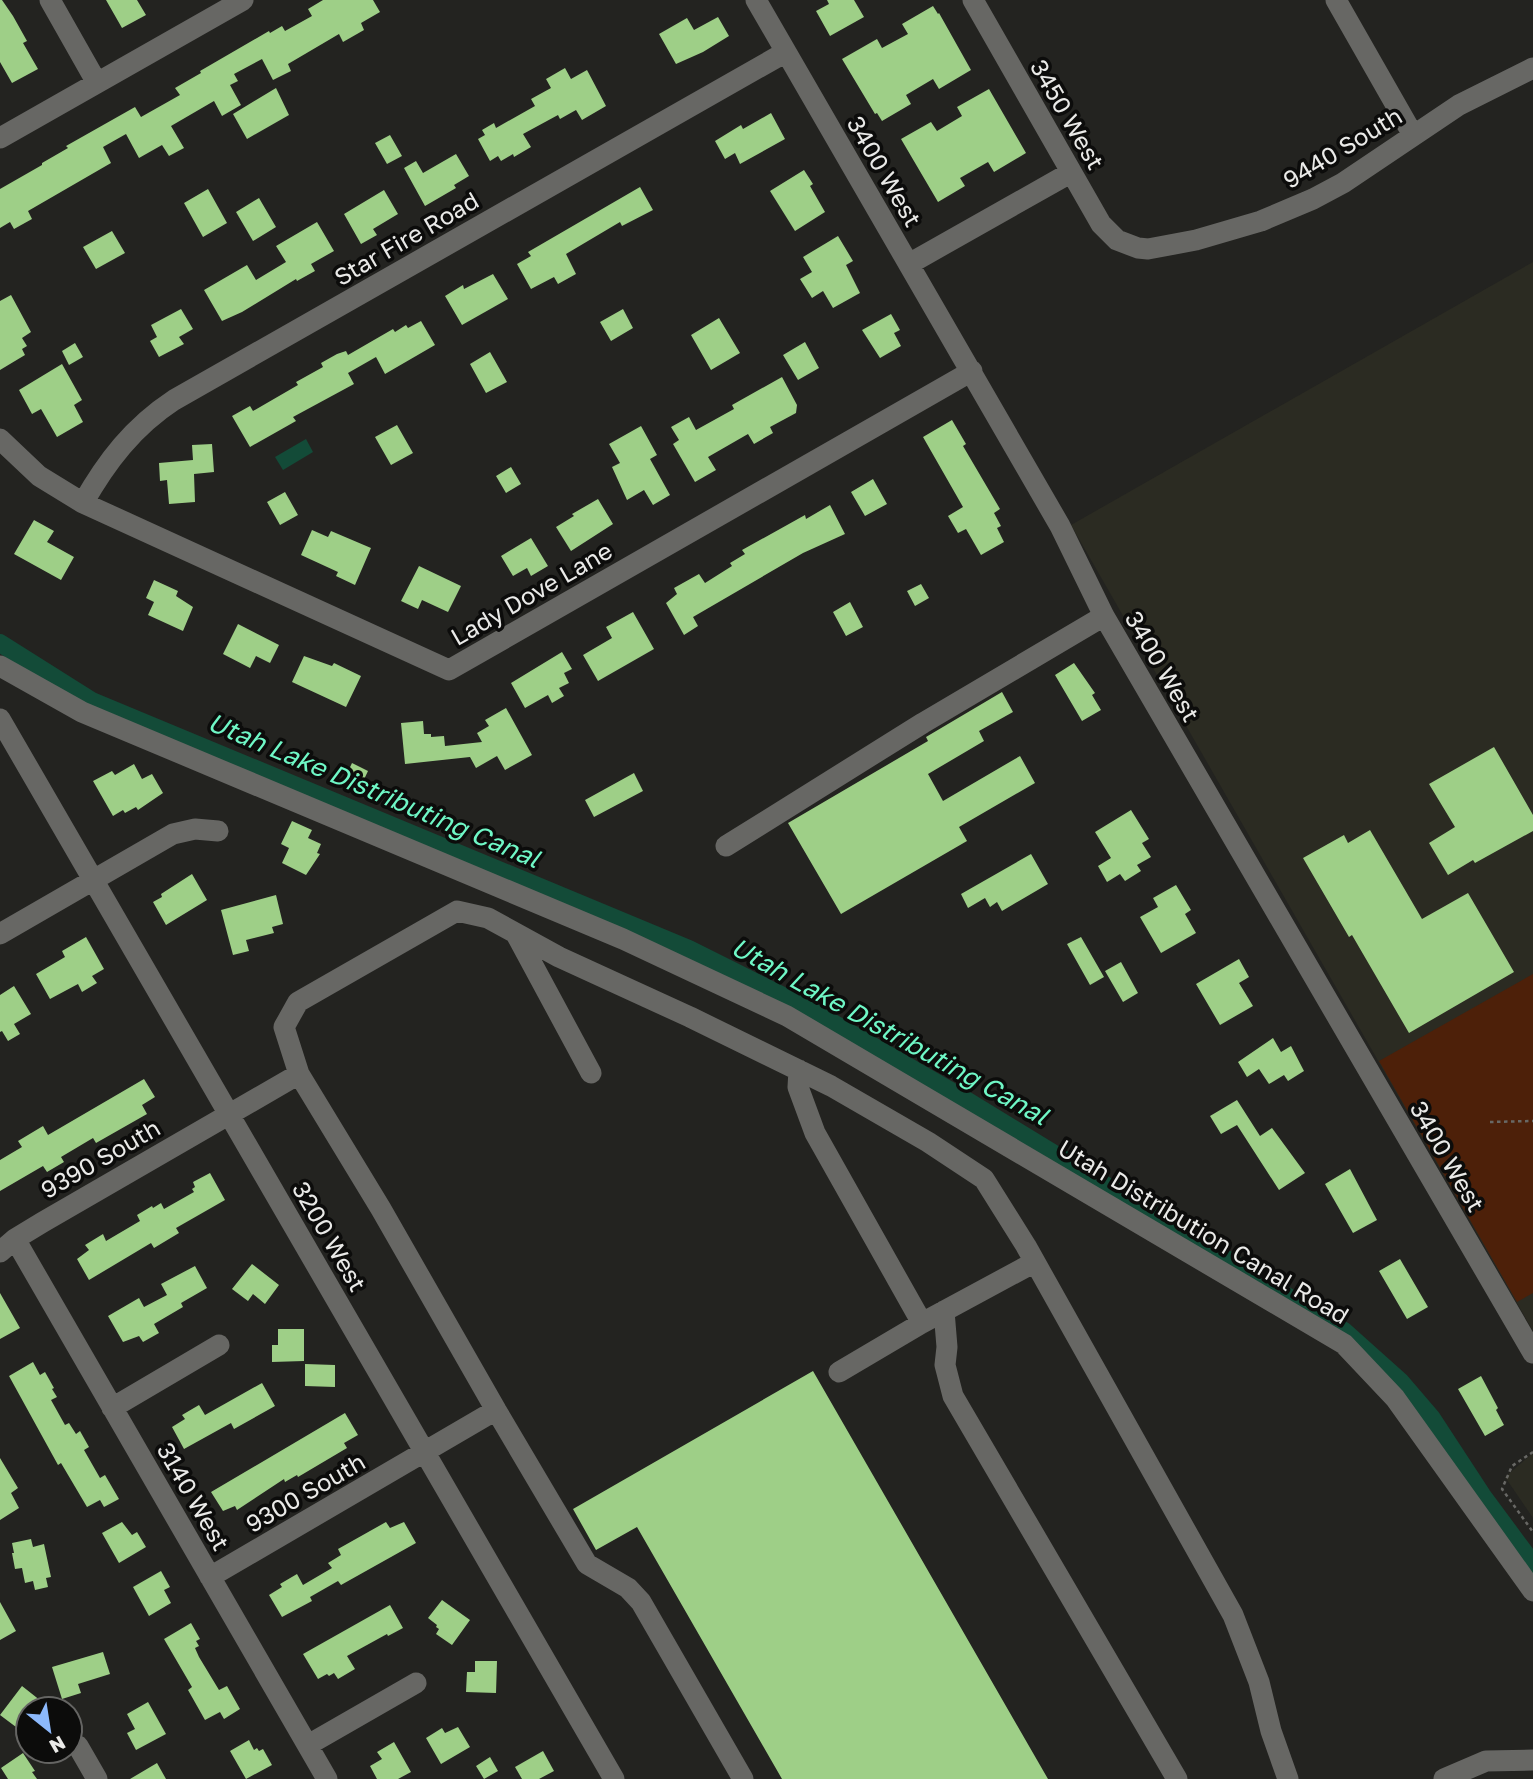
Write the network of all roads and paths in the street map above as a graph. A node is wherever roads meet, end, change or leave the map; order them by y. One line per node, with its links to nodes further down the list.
1 (50, 0): 8 (street)
2 (243, 0): 8 (street)
3 (756, 0): 6 (street, 3400 West)
4 (973, 0): 11 (street, 3450 West)
5 (1336, 0): 9 (street)
6 (786, 52): 13 (street, 3400 West); 16 (street, Star Fire Road)
7 (1533, 68): 9 (street, 9440 South)
8 (97, 83): 10 (street)
9 (1413, 135): 12 (street, 9440 South)
10 (0, 138)
11 (1070, 173): 12 (street, 3450 West); 13 (street)
12 (1128, 245)
13 (909, 264): 14 (street, 3400 West)
14 (971, 371): 16 (street, Lady Dove Lane); 17 (street, 3400 West)
15 (0, 439): 16 (street, Lady Dove Lane)
16 (83, 503)
17 (1104, 616): 21 (street); 36 (street, 3400 West)
18 (0, 666): 44 (street, Utah Distribution Canal Road)
19 (0, 719): 22 (street, 3200 West)
20 (218, 831): 22 (street)
21 (726, 846)
22 (94, 880): 23 (street); 28 (street, 3200 West)
23 (0, 934)
24 (516, 934): 25 (street); 26 (street); 27 (street)
25 (799, 1070): 32 (street); 34 (street)
26 (591, 1073)
27 (299, 1074): 28 (street, 9390 South); 39 (street)
28 (228, 1114): 31 (street, 9390 South); 40 (street, 3200 West)
29 (1533, 1121): 30 (path)
30 (1490, 1122)
31 (7, 1246): 38 (street, 3140 West)
32 (1035, 1262): 33 (street); 54 (street)
33 (944, 1311): 34 (street); 53 (street)
34 (922, 1323): 37 (street)
35 (219, 1345): 38 (street)
36 (1533, 1353)
37 (839, 1372)
38 (112, 1408): 43 (street, 3140 West)
39 (496, 1410): 40 (street, 9300 South); 52 (street)
40 (425, 1452): 43 (street, 9300 South); 51 (street, 3200 West)
41 (1533, 1452): 42 (path)
42 (1533, 1532)
43 (210, 1577): 46 (street, 3140 West)
44 (1533, 1591)
45 (416, 1683): 46 (street)
46 (308, 1745): 50 (street, 3140 West)
47 (84, 1756): 49 (street)
48 (1533, 1760): 55 (street)
49 (97, 1779)
50 (327, 1779)
51 (614, 1779)
52 (743, 1779)
53 (1177, 1779)
54 (1288, 1779)
55 (1444, 1779)

